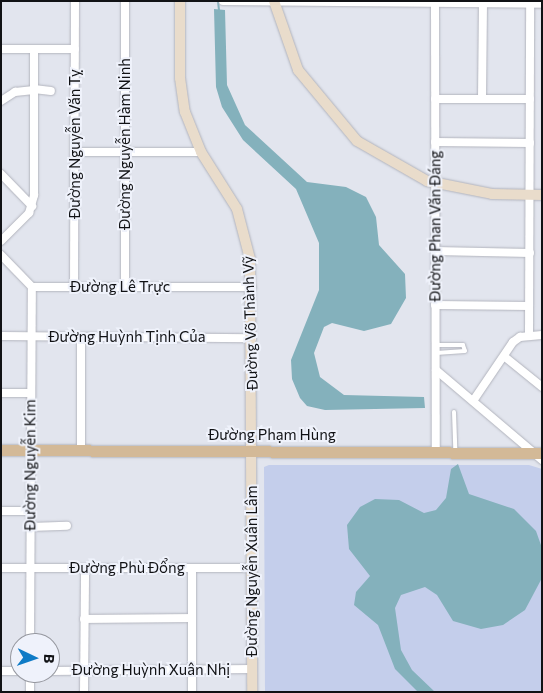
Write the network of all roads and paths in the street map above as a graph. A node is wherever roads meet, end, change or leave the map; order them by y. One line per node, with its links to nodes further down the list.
1 (75, 1): 13 (street, Đường Nguyễn Văn Tỵ)
2 (125, 1): 24 (street, Đường Nguyễn Hàm Ninh)
3 (180, 1): 26 (street, Đường Võ Thành Vỹ)
4 (223, 1): 5 (street)
5 (228, 1): 6 (street)
6 (274, 2): 7 (street); 28 (street)
7 (324, 2): 8 (street)
8 (374, 2): 10 (street)
9 (530, 2): 11 (street); 12 (street); 20 (street)
10 (435, 3): 11 (street); 18 (street, Đường Phan Văn Đáng)
11 (483, 3): 19 (street)
12 (542, 4)
13 (75, 48): 15 (street); 25 (street, Đường Nguyễn Văn Tỵ)
14 (1, 49): 15 (street)
15 (34, 49): 16 (street)
16 (34, 90): 17 (street); 21 (street); 31 (street)
17 (51, 91)
18 (435, 98): 19 (street); 22 (street, Đường Phan Văn Đáng)
19 (482, 98): 20 (street)
20 (530, 99): 23 (street)
21 (1, 100)
22 (435, 142): 23 (street); 28 (street, Đường Phan Văn Đáng)
23 (530, 143): 29 (street)
24 (125, 151): 25 (street); 26 (street); 38 (street, Đường Nguyễn Hàm Ninh)
25 (75, 152): 37 (street, Đường Nguyễn Văn Tỵ)
26 (201, 152): 39 (street, Đường Võ Thành Vỹ)
27 (1, 174): 31 (street)
28 (435, 183): 29 (street); 33 (street, Đường Phan Văn Đáng)
29 (530, 195): 30 (street); 34 (street)
30 (542, 195)
31 (32, 206): 32 (street)
32 (1, 241)
33 (435, 251): 34 (street); 40 (street, Đường Phan Văn Đáng)
34 (530, 252): 41 (street)
35 (1, 255): 36 (street)
36 (32, 287): 37 (street, Đường Lê Trực); 45 (street, Đường Nguyễn Kim)
37 (74, 287): 38 (street, Đường Lê Trực)
38 (125, 287): 39 (street, Đường Lê Trực)
39 (252, 287): 47 (street, Đường Võ Thành Vỹ)
40 (436, 305): 41 (street); 48 (street, Đường Phan Văn Đáng)
41 (529, 306): 42 (street)
42 (529, 335): 43 (street); 49 (street)
43 (542, 335)
44 (1, 336): 45 (street, Đường Huỳnh Tịnh Của)
45 (32, 336): 46 (street, Đường Huỳnh Tịnh Của); 53 (street, Đường Nguyễn Kim)
46 (81, 337): 47 (street, Đường Huỳnh Tịnh Của); 58 (street)
47 (252, 338): 59 (street, Đường Võ Thành Vỹ)
48 (436, 349): 48 (lane); 50 (street, Đường Phan Văn Đáng)
49 (505, 357): 51 (street); 54 (street)
50 (436, 370): 54 (street); 60 (street, Đường Phan Văn Đáng)
51 (542, 387)
52 (1, 393): 53 (street)
53 (31, 393): 57 (street, Đường Nguyễn Kim)
54 (473, 401): 62 (street)
55 (454, 412): 61 (lane)
56 (1, 450): 57 (main road, Đường Phạm Hùng)
57 (30, 450): 58 (main road, Đường Phạm Hùng); 64 (street, Đường Nguyễn Kim)
58 (81, 450): 59 (main road, Đường Phạm Hùng)
59 (253, 450): 60 (main road, Đường Phạm Hùng); 71 (street, Đường Nguyễn Xuân Lâm)
60 (436, 451): 61 (main road, Đường Phạm Hùng)
61 (455, 451): 62 (main road, Đường Phạm Hùng)
62 (539, 455)
63 (1, 511): 64 (street)
64 (30, 511): 66 (street, Đường Nguyễn Kim)
65 (67, 526): 66 (street)
66 (30, 527): 68 (street, Đường Nguyễn Kim)
67 (1, 568): 68 (street, Đường Phù Đổng)
68 (30, 568): 69 (street, Đường Phù Đổng); 74 (street, Đường Nguyễn Kim)
69 (85, 568): 70 (street, Đường Phù Đổng); 73 (street)
70 (192, 568): 71 (street, Đường Phù Đổng); 72 (street)
71 (252, 568): 75 (street, Đường Nguyễn Xuân Lâm)
72 (192, 618): 73 (street); 77 (street)
73 (84, 619): 76 (street)
74 (30, 633)
75 (252, 669): 77 (street, Đường Huỳnh Xuân Nhị); 81 (street, Đường Nguyễn Xuân Lâm)
76 (84, 670): 77 (street, Đường Huỳnh Xuân Nhị); 78 (street, Đường Huỳnh Xuân Nhị); 79 (street)
77 (192, 670): 80 (street)
78 (60, 671)
79 (84, 692)
80 (192, 692)
81 (252, 692)

